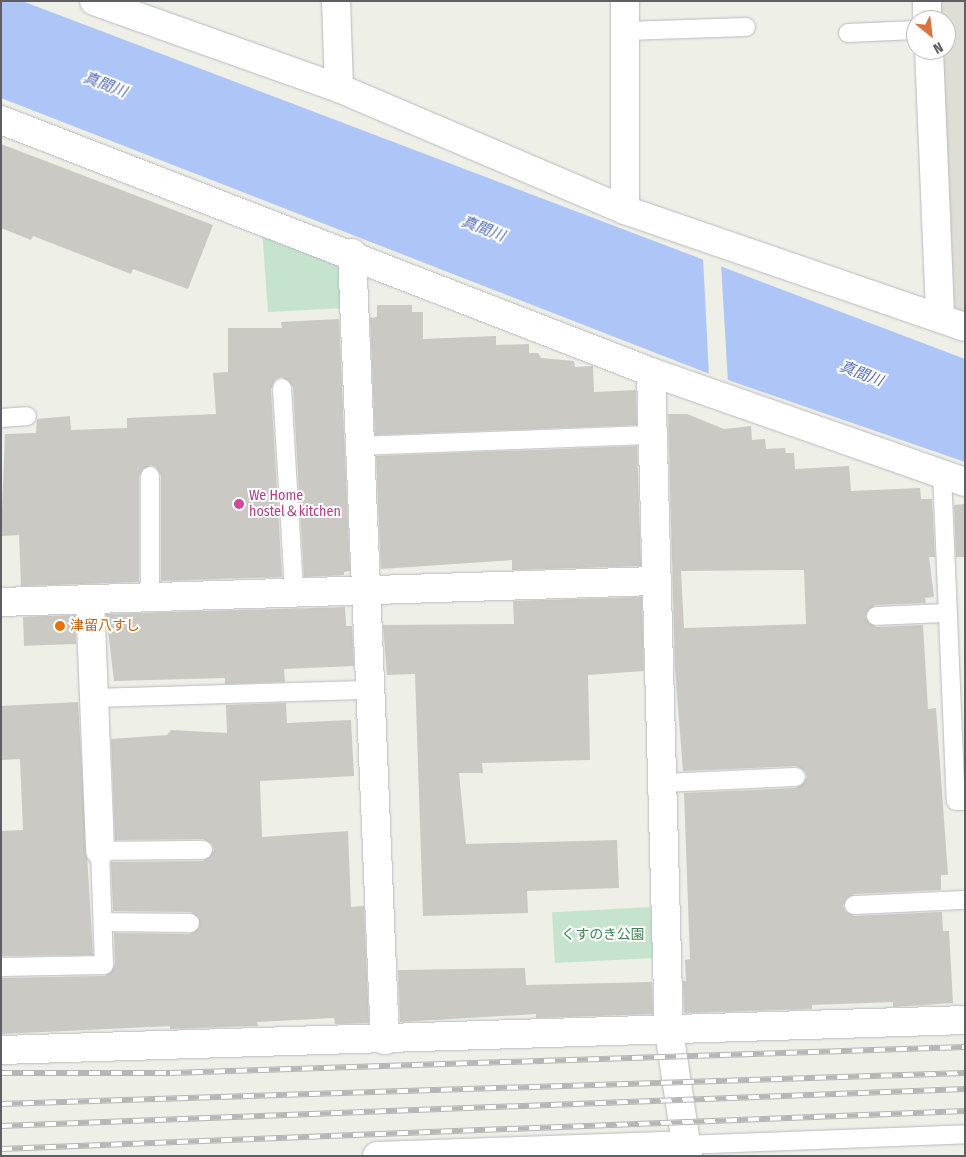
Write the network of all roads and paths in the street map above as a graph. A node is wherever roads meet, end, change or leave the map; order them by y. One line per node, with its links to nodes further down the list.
1 (94, 1): 9 (street)
2 (336, 1): 9 (street)
3 (625, 1): 6 (street)
4 (746, 27): 6 (lane)
5 (906, 30): 7 (lane)
6 (626, 31): 11 (street)
7 (848, 33)
8 (929, 60): 13 (street)
9 (339, 88): 11 (street)
10 (1, 120): 12 (street)
11 (625, 210): 13 (street)
12 (352, 253): 15 (street); 20 (street)
13 (940, 317): 14 (street)
14 (965, 327)
15 (651, 372): 19 (street); 22 (street)
16 (282, 388): 25 (lane)
17 (27, 416): 18 (lane)
18 (1, 418)
19 (652, 435): 20 (lane); 23 (street)
20 (360, 446): 24 (street)
21 (150, 476): 26 (lane)
22 (953, 478): 29 (lane)
23 (655, 581): 24 (street); 34 (street)
24 (366, 590): 25 (street); 31 (street)
25 (294, 593): 26 (street)
26 (150, 597): 27 (street)
27 (90, 599): 28 (street); 32 (street)
28 (1, 602)
29 (948, 613): 30 (lane); 35 (lane)
30 (876, 616)
31 (370, 690): 32 (lane); 45 (street)
32 (94, 698): 37 (street)
33 (796, 777): 34 (lane)
34 (662, 783): 44 (street)
35 (965, 801)
36 (202, 850): 37 (lane)
37 (100, 851): 40 (lane)
38 (965, 900): 39 (lane)
39 (854, 905)
40 (103, 922): 41 (lane); 42 (lane)
41 (190, 923)
42 (1, 967)
43 (965, 1020): 44 (street)
44 (669, 1031): 45 (street); 48 (street)
45 (385, 1040): 46 (street)
46 (1, 1050)
47 (965, 1134): 48 (lane)
48 (687, 1150): 49 (street)
49 (377, 1156)

